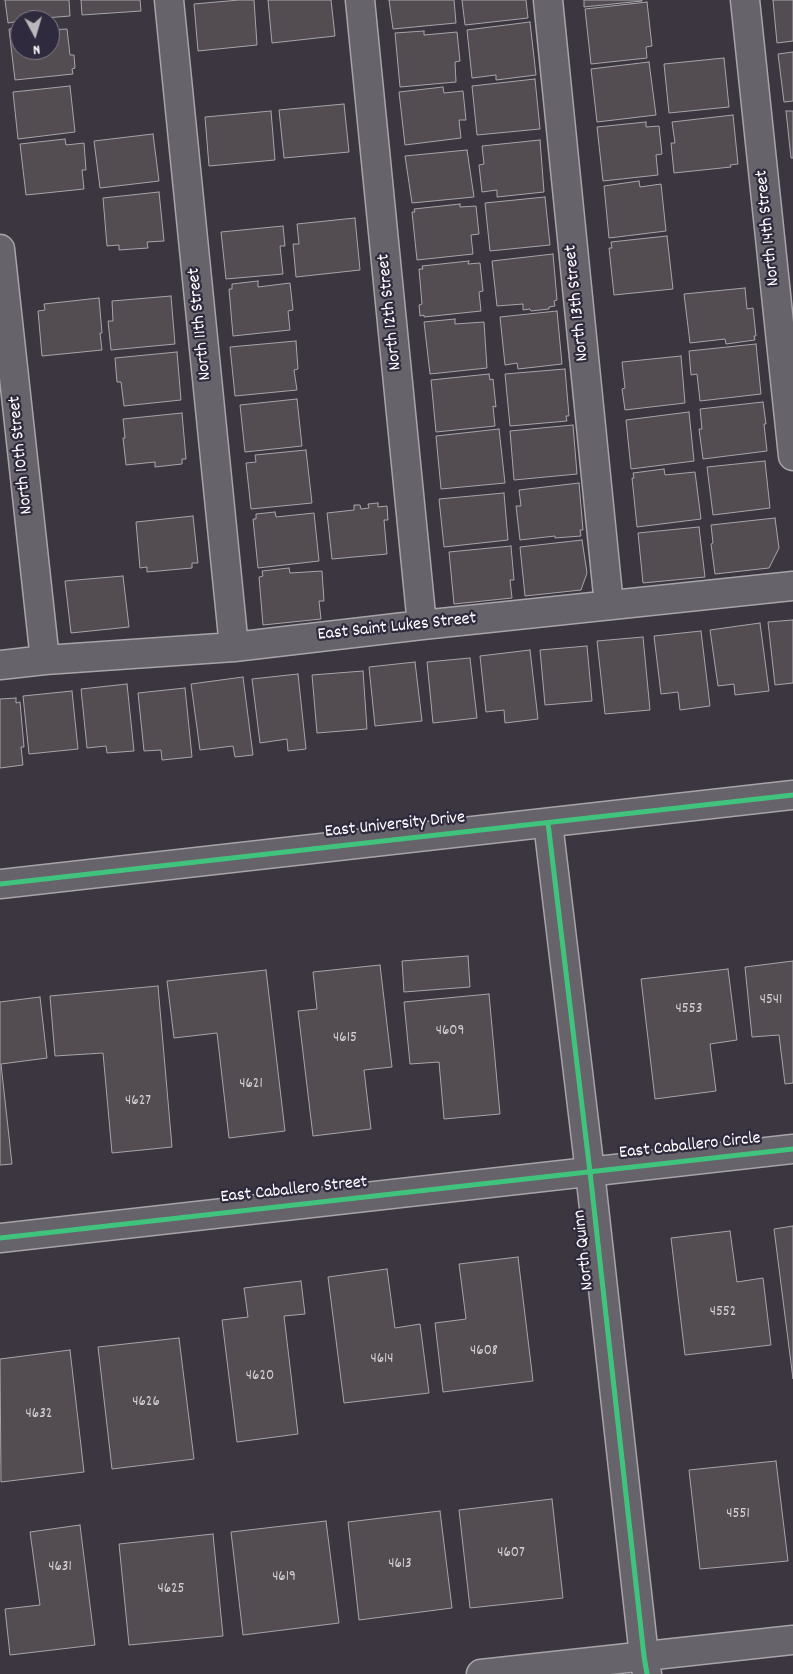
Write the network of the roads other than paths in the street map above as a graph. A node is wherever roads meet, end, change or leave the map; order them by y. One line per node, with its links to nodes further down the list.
1 (169, 0): 10 (street, North 11th Street)
2 (360, 0): 9 (street, North 12th Street)
3 (548, 0): 8 (street, North 13th Street)
4 (744, 0): 6 (street, North 14th Street)
5 (0, 249): 11 (street, North 10th Street)
6 (793, 456)
7 (793, 586): 8 (street, East Saint Lukes Street)
8 (609, 605): 9 (street, East Saint Lukes Street)
9 (422, 625): 10 (street, East Saint Lukes Street)
10 (234, 647): 11 (street, East Saint Lukes Street)
11 (45, 660): 12 (street, East Saint Lukes Street)
12 (0, 665)
13 (793, 795): 14 (street, East University Drive)
14 (548, 822): 15 (street, East University Drive); 17 (street, North Quinn)
15 (0, 884)
16 (793, 1149): 17 (street, East Caballero Circle)
17 (590, 1172): 18 (street, East Caballero Street); 20 (street, North Quinn)
18 (0, 1238)
19 (793, 1640): 20 (street)
20 (645, 1665): 21 (street)
21 (481, 1674)

